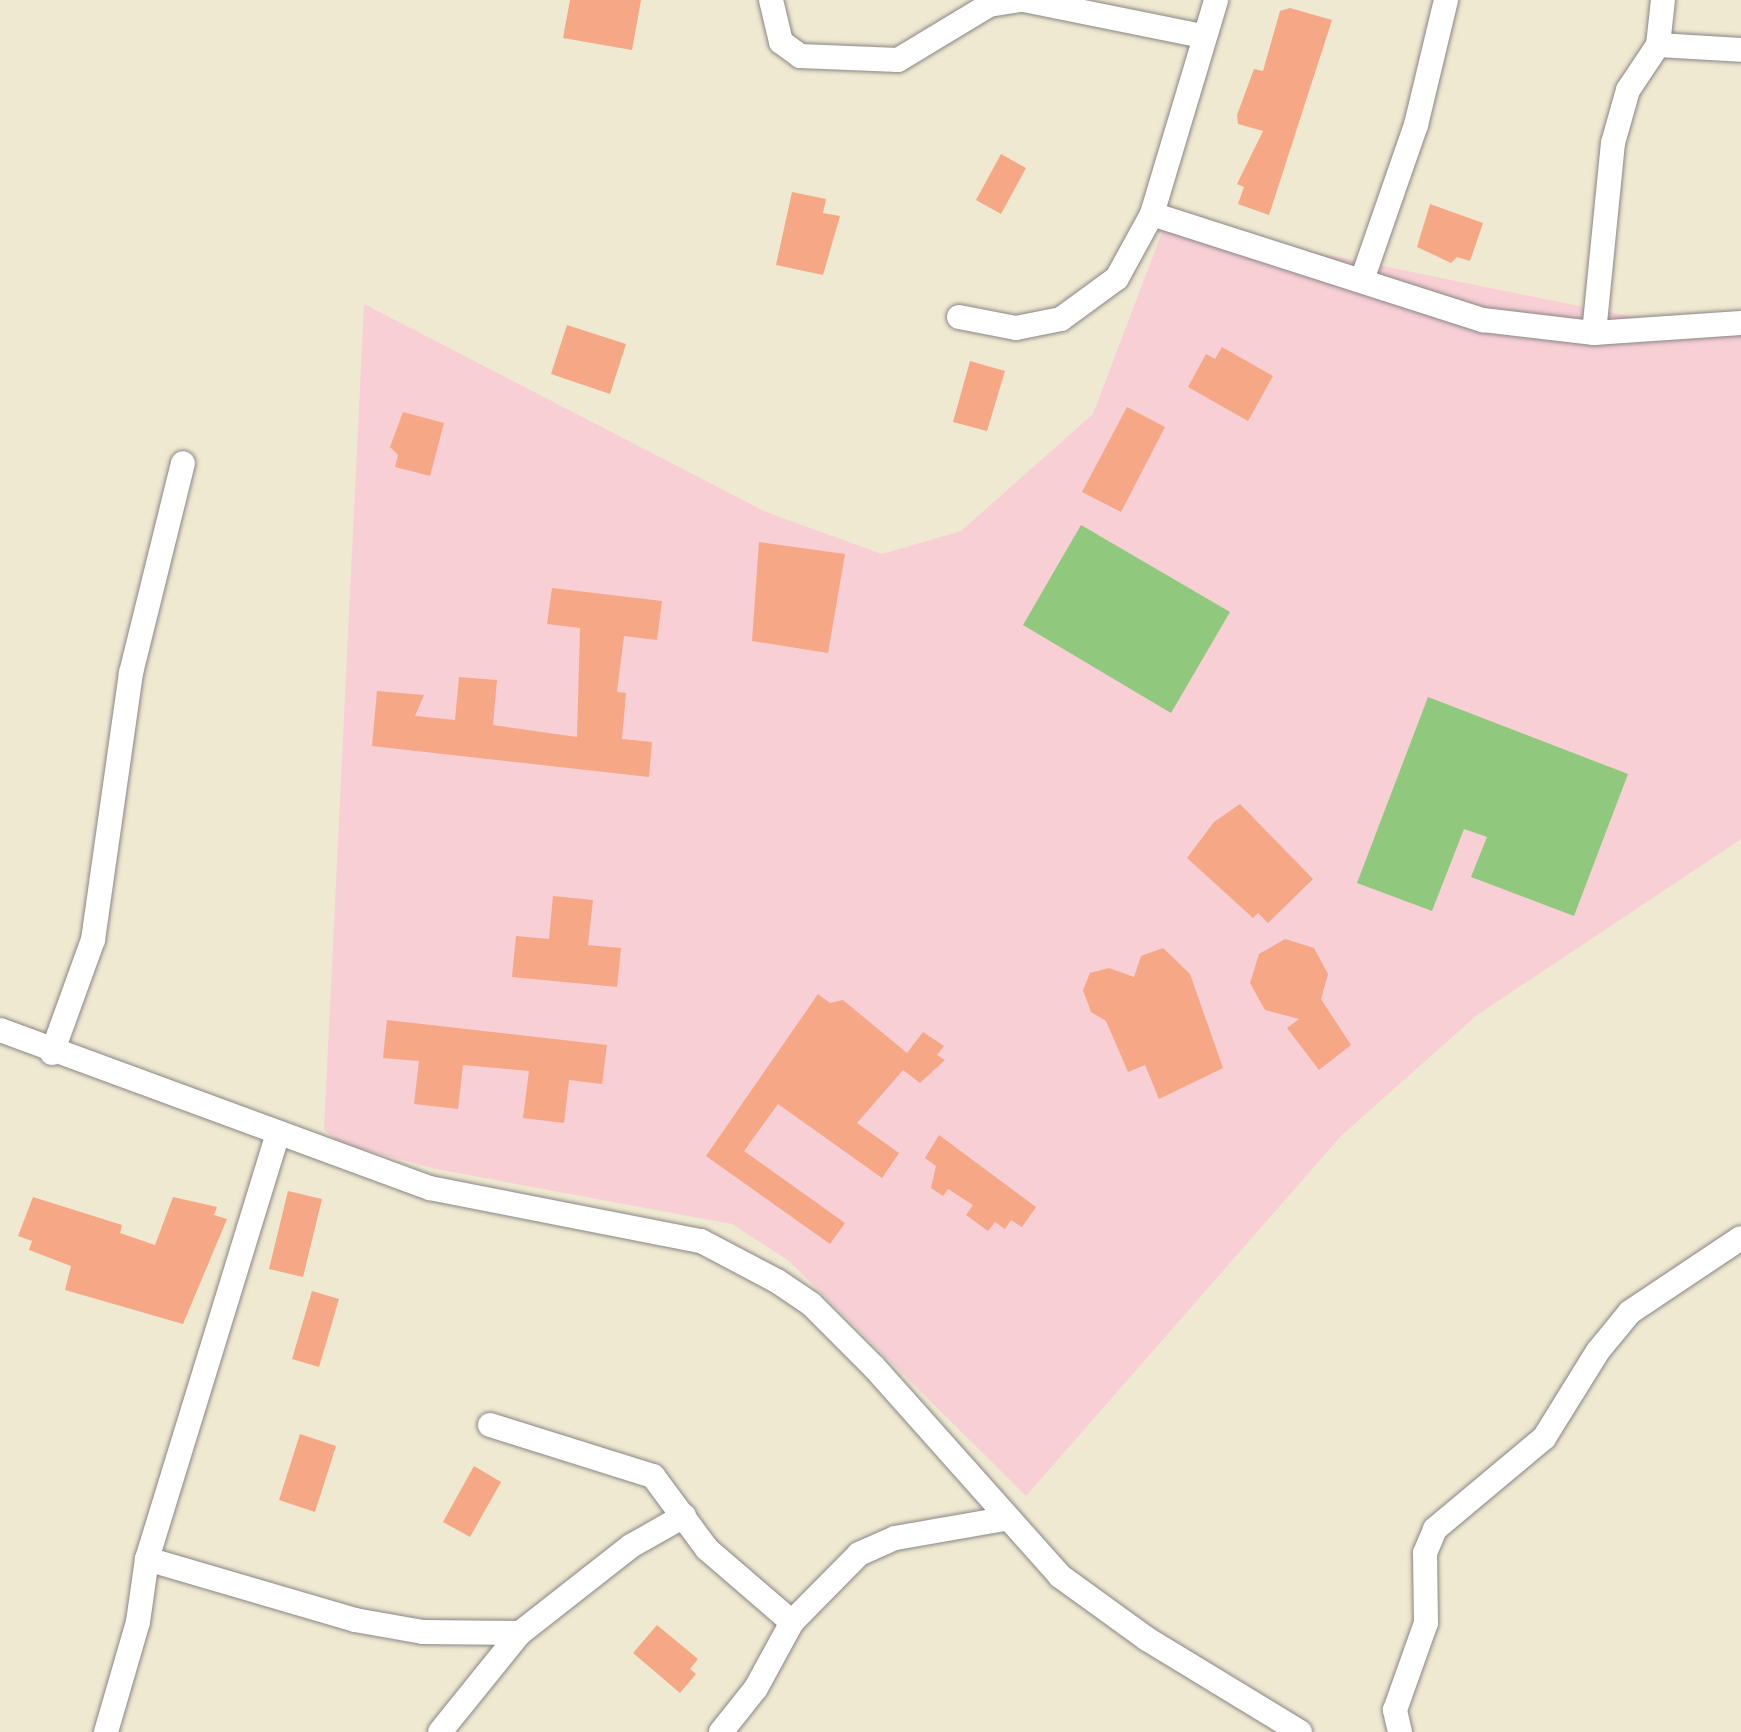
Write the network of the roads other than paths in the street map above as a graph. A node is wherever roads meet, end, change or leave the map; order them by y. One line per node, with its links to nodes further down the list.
1 (771, 0): 2 (street)
2 (1023, 0): 6 (street)
3 (1216, 0): 6 (street)
4 (1446, 0): 10 (street)
5 (1663, 0): 7 (street)
6 (1203, 36): 9 (street)
7 (1658, 45): 8 (street); 13 (street)
8 (1741, 50)
9 (1152, 214): 10 (street); 11 (street)
10 (1362, 280): 13 (street)
11 (959, 317)
12 (1741, 323): 13 (street)
13 (1594, 333)
14 (183, 463): 16 (street)
15 (0, 1030): 16 (street)
16 (51, 1053): 17 (street)
17 (278, 1133): 21 (street); 22 (street)
18 (1740, 1241): 29 (street)
19 (490, 1425): 20 (street)
20 (684, 1516): 23 (street); 24 (street)
21 (1004, 1519): 23 (street); 28 (street)
22 (147, 1559): 24 (street); 25 (street)
23 (792, 1622): 27 (street)
24 (520, 1633): 26 (street)
25 (106, 1732)
26 (440, 1732)
27 (721, 1732)
28 (1300, 1732)
29 (1400, 1732)

